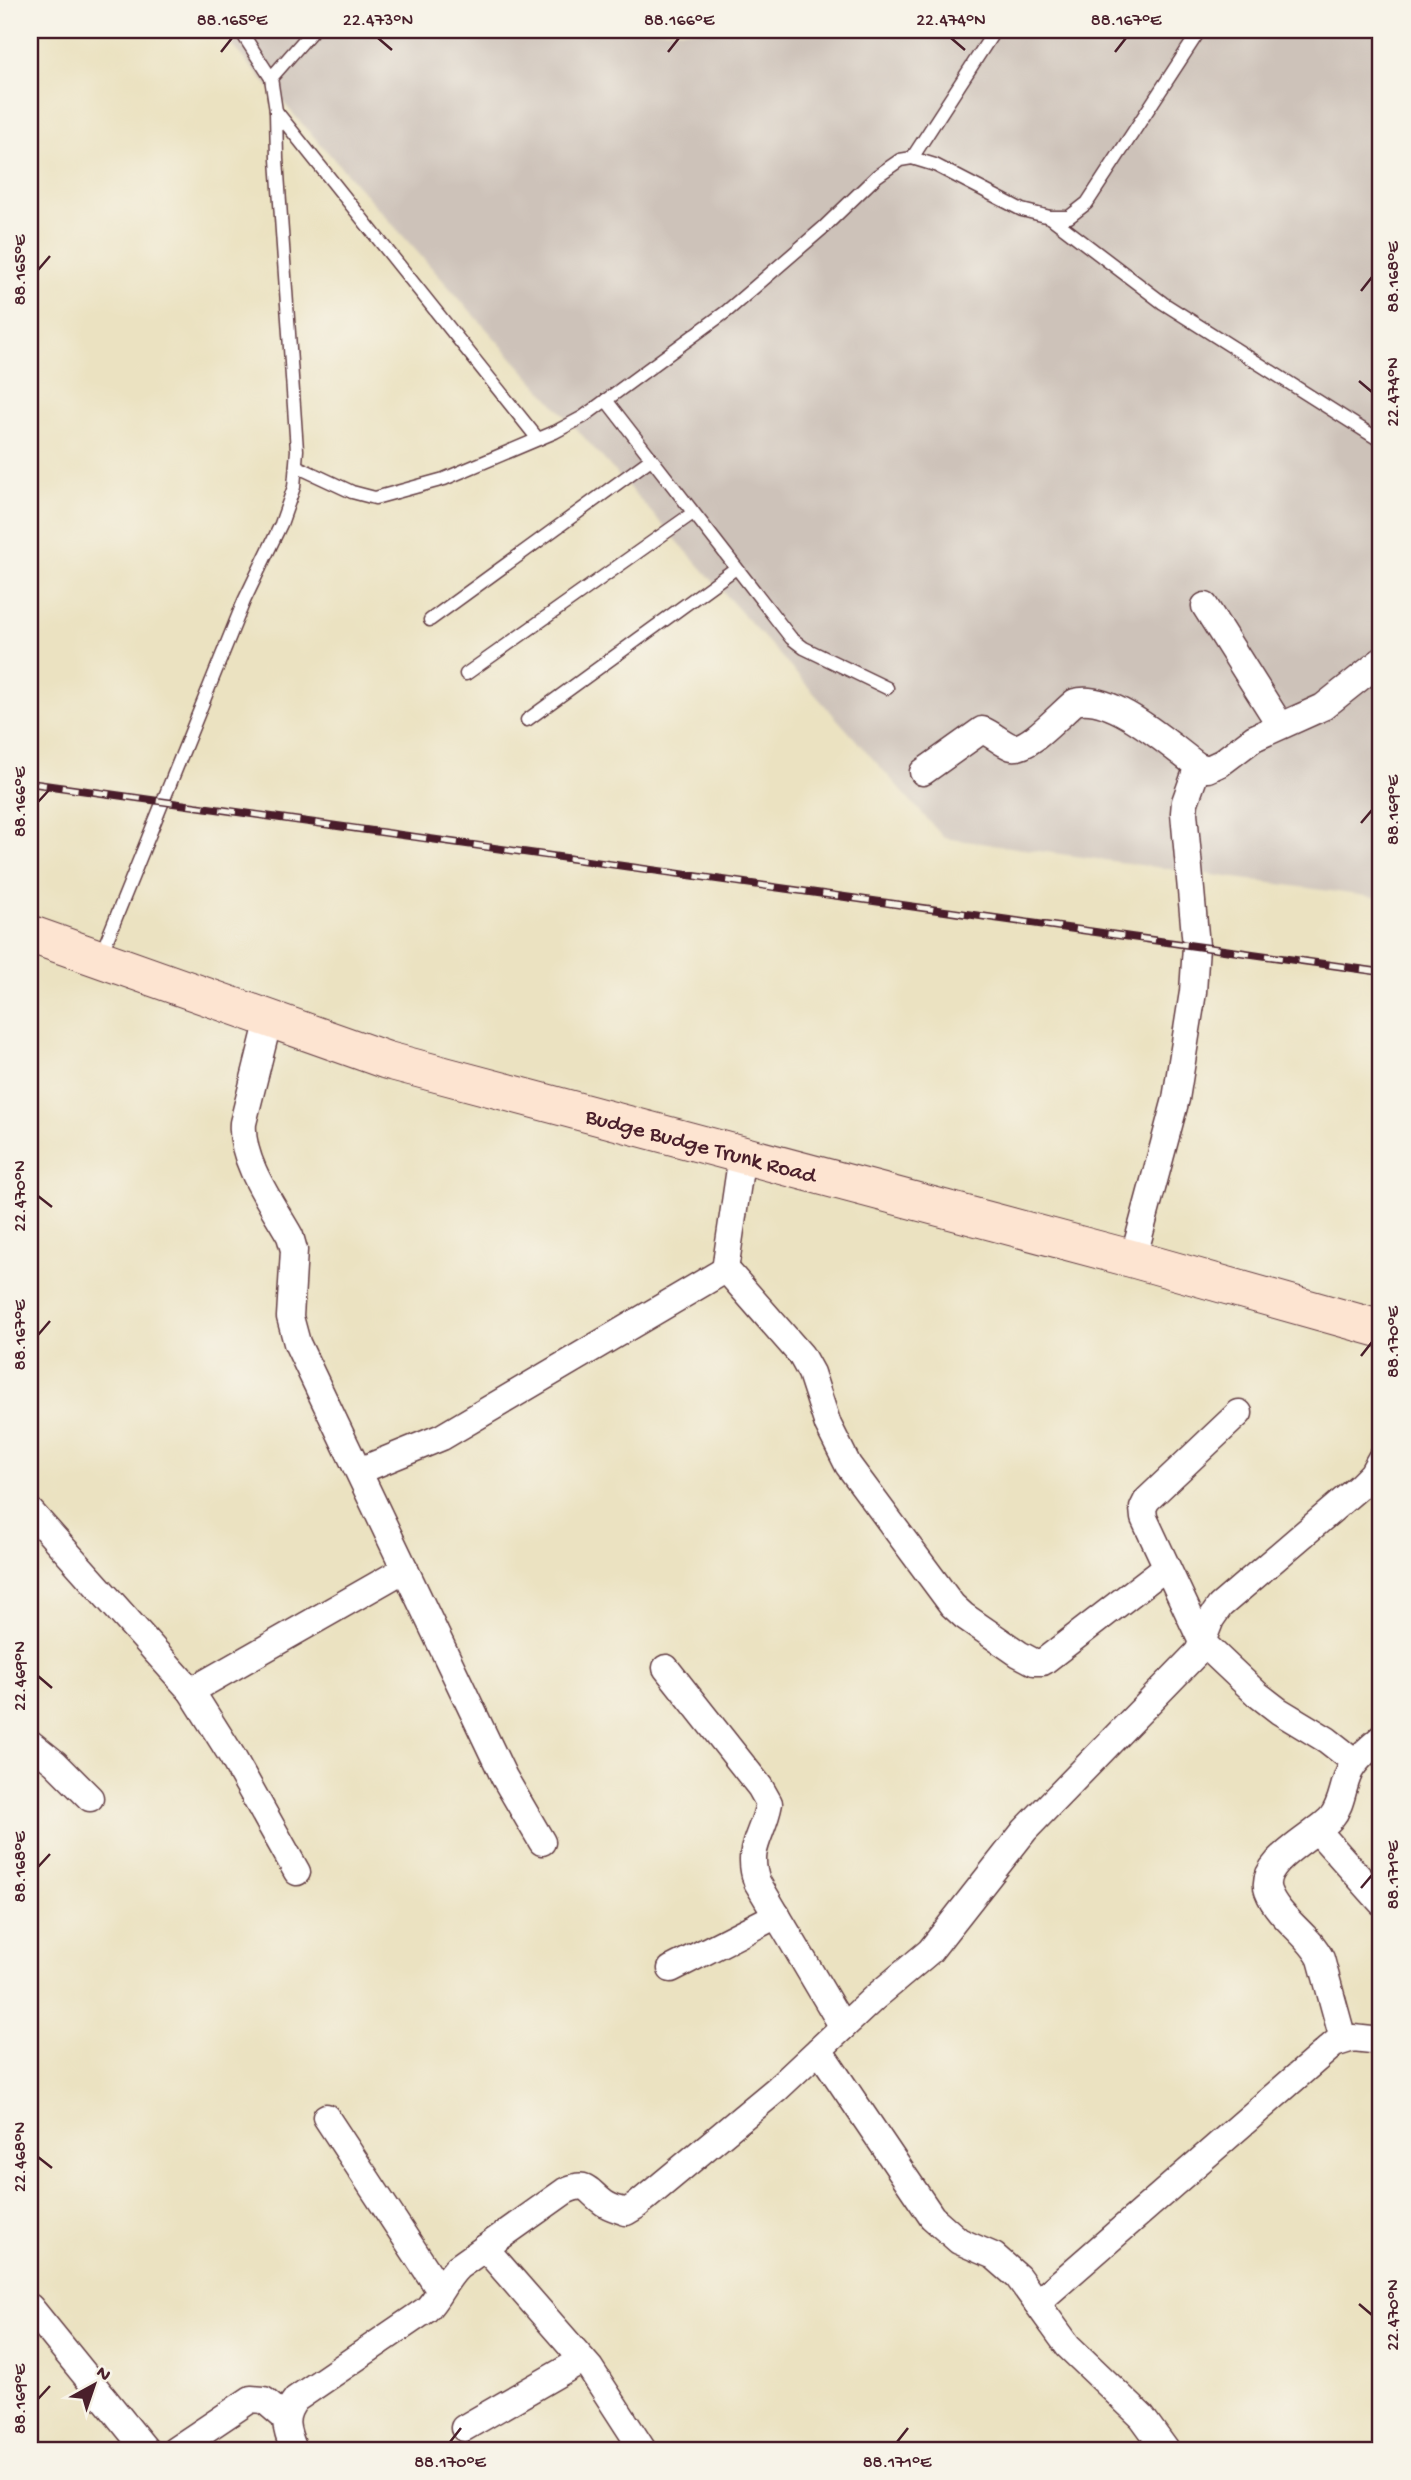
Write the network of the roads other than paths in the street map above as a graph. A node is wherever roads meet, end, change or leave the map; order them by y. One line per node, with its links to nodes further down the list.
1 (240, 30): 5 (lane)
2 (313, 30): 5 (lane)
3 (995, 30): 7 (lane)
4 (1200, 30): 8 (lane)
5 (271, 78): 6 (lane)
6 (276, 111): 10 (lane); 13 (lane)
7 (912, 158): 8 (lane); 9 (lane)
8 (1050, 217): 11 (lane)
9 (606, 400): 10 (lane); 12 (lane)
10 (538, 439): 13 (lane)
11 (1381, 441)
12 (651, 458): 14 (lane); 17 (lane)
13 (296, 466): 26 (lane)
14 (693, 513): 15 (lane); 19 (lane)
15 (736, 568): 20 (lane); 21 (lane)
16 (1205, 606): 22 (street)
17 (430, 620)
18 (1381, 661): 22 (street)
19 (466, 674)
20 (887, 688)
21 (527, 720)
22 (1280, 725): 23 (street)
23 (1198, 766): 24 (street); 29 (street)
24 (923, 772)
25 (30, 933): 26 (main road, Budge Budge Trunk Road)
26 (99, 958): 27 (main road, Budge Budge Trunk Road)
27 (270, 1019): 28 (main road, Budge Budge Trunk Road); 34 (street)
28 (742, 1155): 29 (main road, Budge Budge Trunk Road); 30 (street)
29 (1133, 1259): 31 (main road, Budge Budge Trunk Road)
30 (724, 1270): 34 (street); 36 (street)
31 (1381, 1329)
32 (1239, 1413): 36 (street)
33 (1381, 1459): 38 (street)
34 (359, 1471): 37 (street)
35 (30, 1511): 40 (street)
36 (1166, 1567): 38 (street)
37 (405, 1569): 40 (street); 46 (street)
38 (1202, 1642): 43 (street); 51 (street)
39 (666, 1668): 49 (street)
40 (191, 1691): 47 (street)
41 (1381, 1738): 43 (street)
42 (30, 1743): 44 (street)
43 (1355, 1762): 45 (street)
44 (90, 1798)
45 (1317, 1830): 48 (street); 52 (street)
46 (542, 1842)
47 (298, 1872)
48 (1381, 1902)
49 (776, 1915): 50 (street); 51 (street)
50 (671, 1969)
51 (843, 2028): 54 (street)
52 (1343, 2039): 53 (street); 58 (street)
53 (1381, 2041)
54 (819, 2050): 56 (street); 58 (street)
55 (326, 2117): 57 (street)
56 (485, 2248): 57 (street); 60 (street)
57 (439, 2289): 61 (street)
58 (1037, 2303): 67 (street)
59 (30, 2307): 63 (street)
60 (582, 2360): 62 (street); 66 (street)
61 (285, 2418): 64 (street); 65 (street)
62 (464, 2428)
63 (146, 2450)
64 (175, 2450)
65 (294, 2450)
66 (643, 2450)
67 (1166, 2450)

